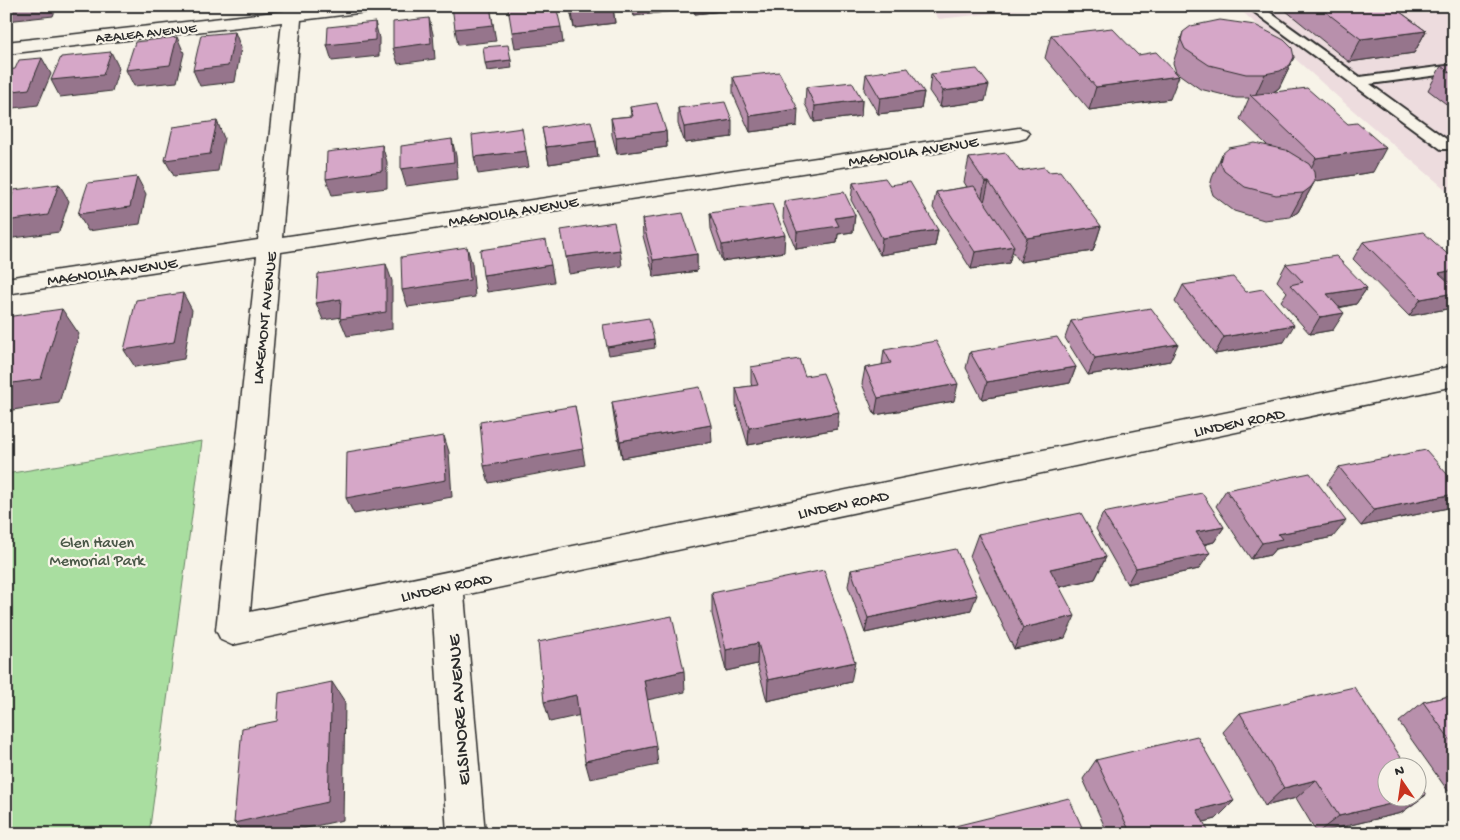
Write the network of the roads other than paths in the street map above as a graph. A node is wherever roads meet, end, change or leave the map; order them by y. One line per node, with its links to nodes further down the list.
1 (375, 6): 3 (street, AZALEA AVENUE)
2 (1252, 6): 6 (lane)
3 (292, 11): 4 (street, AZALEA AVENUE); 9 (street, LAKEMONT AVENUE)
4 (6, 48)
5 (1454, 69): 6 (lane)
6 (1357, 82): 8 (lane)
7 (1019, 134): 9 (street, MAGNOLIA AVENUE)
8 (1454, 144)
9 (270, 247): 10 (street, MAGNOLIA AVENUE); 13 (street, LAKEMONT AVENUE)
10 (6, 286)
11 (1454, 376): 12 (street, LINDEN ROAD)
12 (447, 585): 13 (street, LINDEN ROAD); 14 (street, ELSINORE AVENUE)
13 (232, 630)
14 (466, 834)

